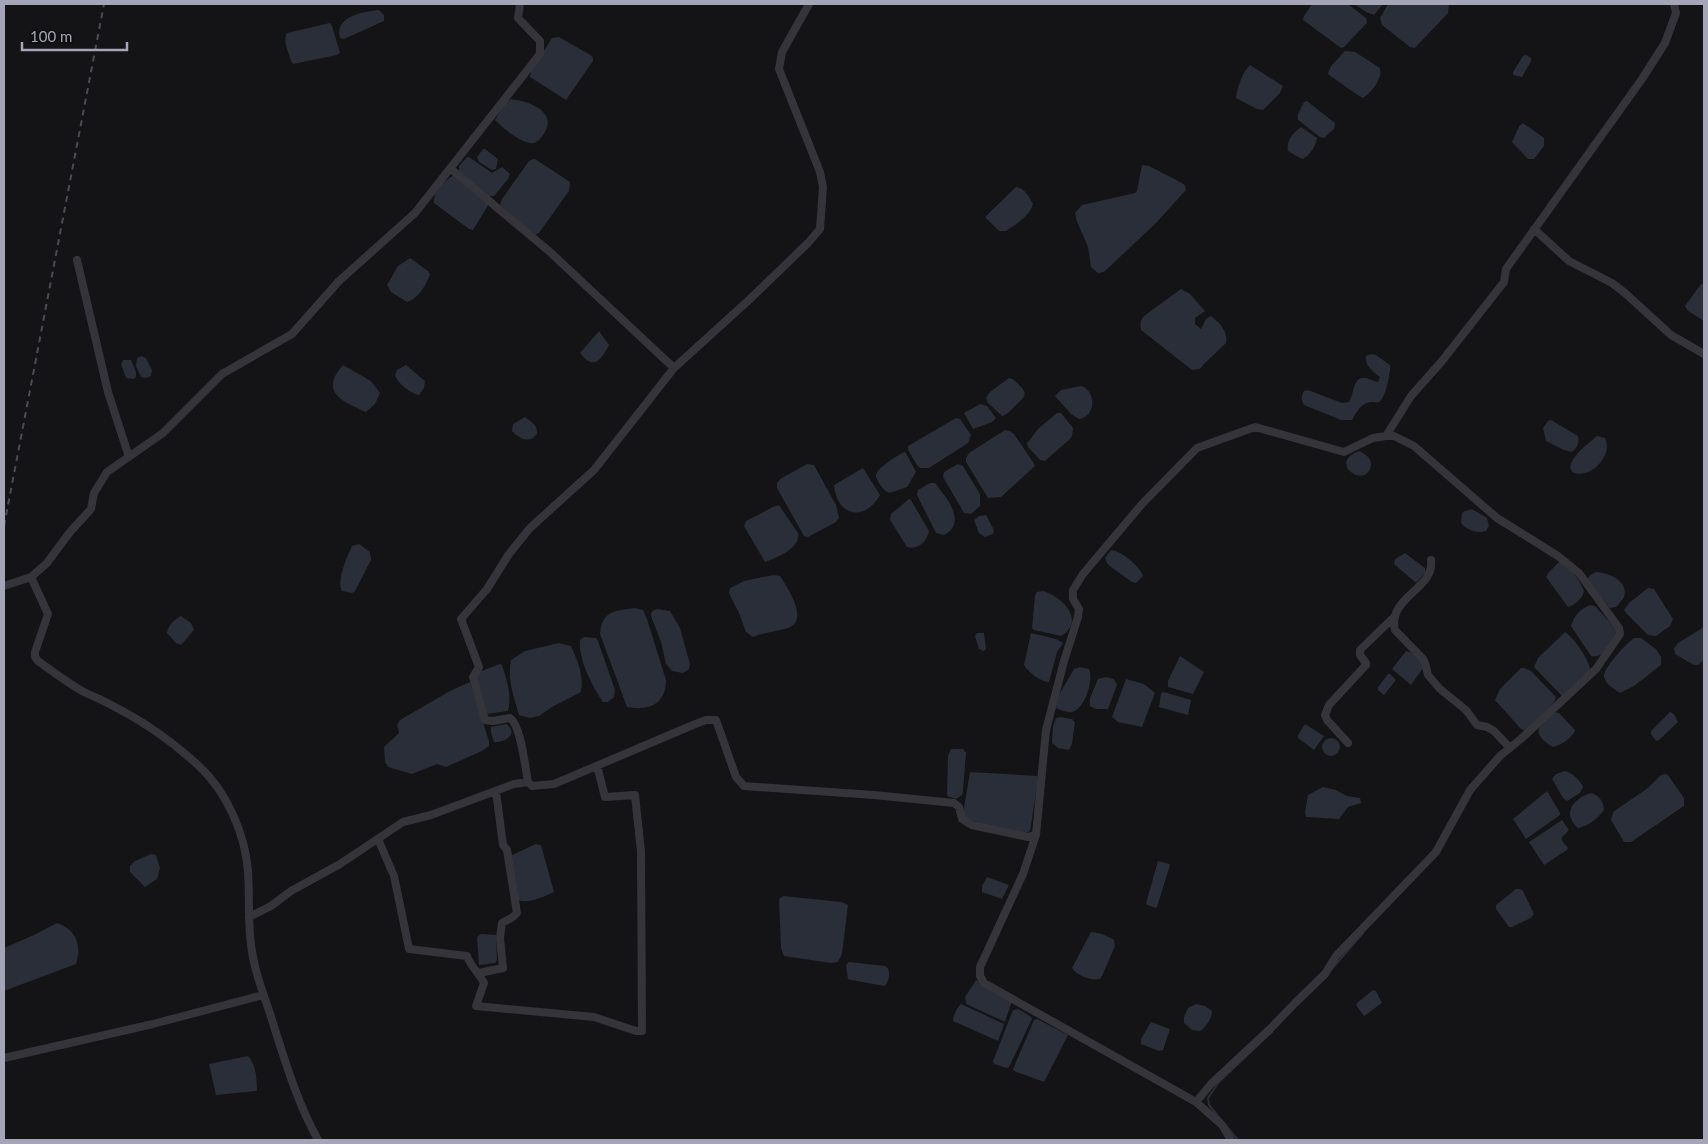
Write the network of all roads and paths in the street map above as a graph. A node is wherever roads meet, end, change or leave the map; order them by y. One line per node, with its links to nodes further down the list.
1 (520, 4): 4 (street)
2 (809, 4): 8 (street)
3 (1674, 4): 5 (street)
4 (450, 169): 8 (street); 10 (street)
5 (1534, 229): 7 (street); 9 (street)
6 (77, 260): 10 (street)
7 (1704, 354)
8 (674, 368): 18 (street)
9 (1386, 436): 16 (street); 20 (street)
10 (129, 456): 12 (street)
11 (1431, 560): 14 (street)
12 (31, 577): 13 (street); 22 (street)
13 (4, 586)
14 (1395, 616): 15 (street); 16 (street)
15 (1348, 743)
16 (1510, 748): 26 (street)
17 (597, 766): 18 (street); 20 (street); 23 (street)
18 (528, 782): 19 (street)
19 (496, 791): 21 (street); 23 (street)
20 (1036, 835): 26 (street)
21 (378, 839): 22 (street); 23 (street)
22 (249, 917): 24 (street)
23 (479, 973)
24 (263, 996): 25 (street); 27 (street)
25 (4, 1058)
26 (1196, 1102): 28 (street)
27 (318, 1140)
28 (1231, 1140)

